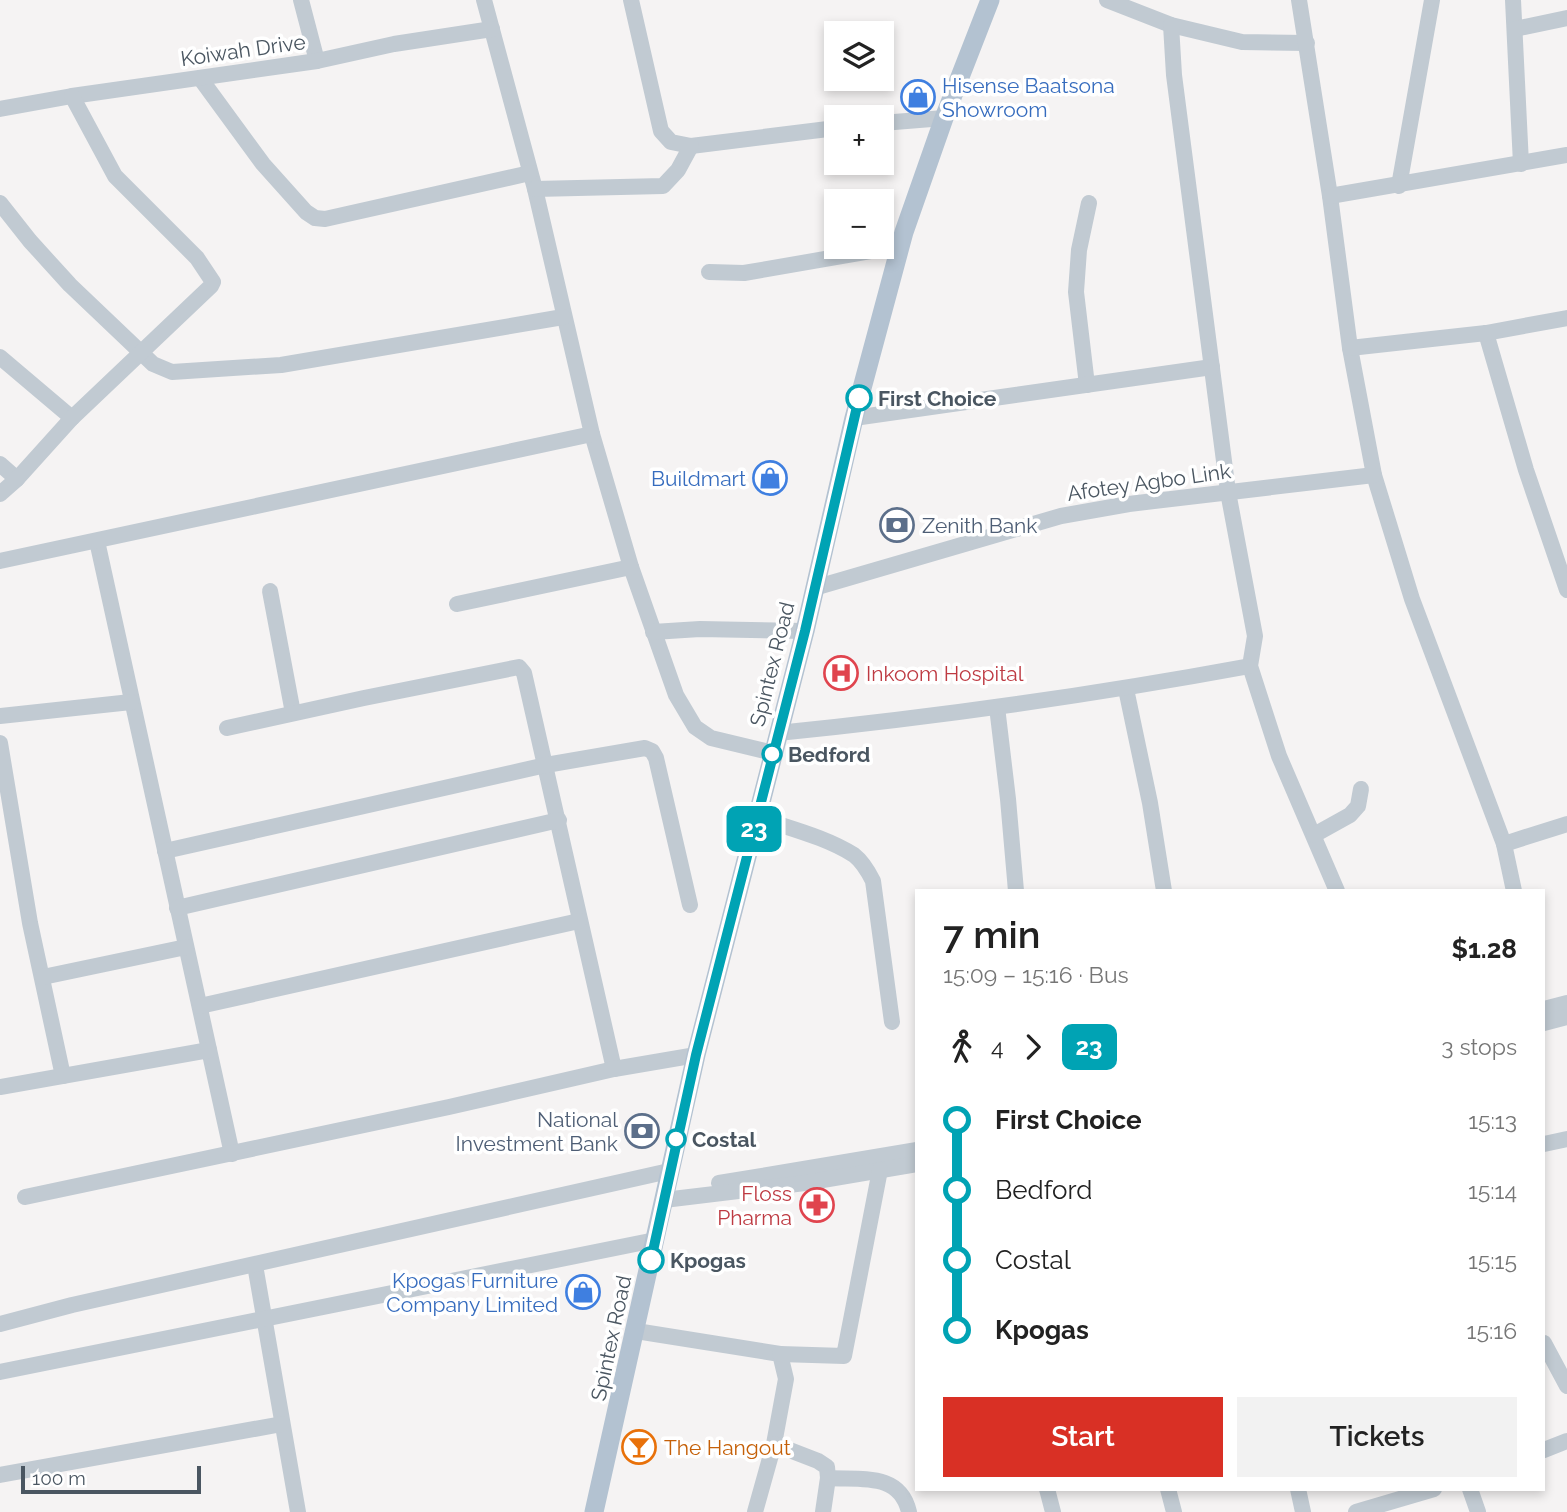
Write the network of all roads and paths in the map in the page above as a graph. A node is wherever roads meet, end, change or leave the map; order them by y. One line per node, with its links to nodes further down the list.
1 (301, 0): 14 (street)
2 (485, 0): 11 (street)
3 (631, 0): 21 (street)
4 (990, 0): 18 (main road, Spintex Road)
5 (1107, 0): 10 (street)
6 (1299, 0): 13 (street)
7 (1432, 0): 25 (street)
8 (1513, 0): 12 (street)
9 (1567, 18): 12 (street)
10 (1171, 25): 13 (street); 38 (street)
11 (492, 29): 14 (street, Koiwah Drive); 24 (street)
12 (1515, 29): 23 (street)
13 (1307, 43): 27 (street)
14 (317, 61): 15 (street, Koiwah Drive)
15 (200, 78): 16 (street, Koiwah Drive); 24 (street)
16 (72, 96): 17 (street, Koiwah Drive); 36 (street)
17 (0, 109)
18 (944, 118): 19 (street); 30 (main road, Spintex Road)
19 (894, 122)
20 (824, 129): 21 (street)
21 (691, 146): 26 (street)
22 (1567, 155): 23 (street)
23 (1521, 164): 25 (street)
24 (530, 173): 26 (street)
25 (1399, 186): 27 (street)
26 (535, 190): 32 (street)
27 (1330, 196): 35 (street)
28 (0, 203): 36 (street)
29 (1089, 203): 39 (street)
30 (900, 246): 31 (street); 41 (main road, Spintex Road)
31 (709, 272)
32 (563, 317): 36 (street); 42 (street)
33 (1567, 318): 34 (street)
34 (1486, 332): 35 (street); 52 (street)
35 (1350, 348): 44 (street)
36 (141, 353): 40 (street)
37 (0, 357): 40 (street)
38 (1212, 367): 39 (street); 46 (street)
39 (1087, 385): 41 (street)
40 (72, 418): 45 (street)
41 (854, 418): 51 (main road, Spintex Road)
42 (592, 434): 48 (street); 50 (street)
43 (0, 464): 45 (street)
44 (1374, 475): 46 (street, Afotey Agbo Link); 73 (street)
45 (17, 479): 47 (street)
46 (1228, 492): 51 (street, Afotey Agbo Link); 57 (street)
47 (0, 494)
48 (97, 541): 49 (street); 59 (street)
49 (0, 561)
50 (631, 567): 54 (street); 56 (street)
51 (814, 588): 55 (main road, Spintex Road)
52 (1567, 590)
53 (271, 591): 61 (street)
54 (457, 604)
55 (805, 631): 56 (street); 64 (main road, Spintex Road)
56 (653, 632): 66 (street)
57 (1250, 666): 58 (street); 72 (street)
58 (1126, 689): 60 (street); 76 (street)
59 (131, 702): 62 (street); 74 (street)
60 (997, 707): 64 (street); 75 (street)
61 (293, 713): 63 (street); 67 (street)
62 (0, 716)
63 (227, 728)
64 (778, 733): 66 (main road, Spintex Road)
65 (0, 743): 83 (street)
66 (772, 753): 69 (main road, Spintex Road)
67 (546, 765): 70 (street); 74 (street); 79 (street)
68 (1361, 789): 72 (street)
69 (757, 817): 88 (street); 91 (main road, Spintex Road)
70 (559, 820): 80 (street); 81 (street)
71 (1567, 824): 73 (street)
72 (1314, 835): 77 (street)
73 (1504, 844): 78 (street)
74 (165, 852): 80 (street)
75 (1016, 889)
76 (1164, 889)
77 (1336, 889)
78 (1514, 889)
79 (690, 905)
80 (177, 908): 82 (street)
81 (579, 921): 85 (street); 92 (street)
82 (187, 947): 83 (street); 85 (street)
83 (43, 977): 93 (street)
84 (1567, 1003): 86 (street)
85 (200, 1006): 90 (street)
86 (1545, 1009)
87 (1567, 1017): 89 (street)
88 (892, 1022)
89 (1545, 1022)
90 (209, 1050): 93 (street); 98 (street)
91 (696, 1055): 92 (street); 101 (main road, Spintex Road)
92 (614, 1069): 98 (street)
93 (64, 1076): 94 (street)
94 (0, 1087)
95 (1567, 1139): 96 (street)
96 (1545, 1144)
97 (915, 1150): 101 (street)
98 (232, 1154): 102 (street)
99 (915, 1164): 100 (street)
100 (880, 1170): 101 (street); 109 (street)
101 (666, 1186): 103 (main road, Spintex Road); 104 (street)
102 (25, 1197)
103 (655, 1240): 105 (street); 107 (main road, Spintex Road)
104 (255, 1265): 105 (street); 106 (street)
105 (264, 1318): 110 (street); 112 (street)
106 (0, 1324)
107 (636, 1331): 109 (street); 124 (main road, Spintex Road)
108 (1545, 1345): 111 (street)
109 (780, 1354): 114 (street)
110 (0, 1372)
111 (1567, 1386)
112 (282, 1424): 116 (street); 123 (street)
113 (1567, 1441): 115 (street)
114 (774, 1444): 117 (street); 125 (street)
115 (1545, 1450)
116 (0, 1475)
117 (828, 1478): 126 (street); 127 (street)
118 (1048, 1491): 128 (street)
119 (1169, 1491): 129 (street)
120 (1298, 1491): 130 (street)
121 (1427, 1491): 131 (street)
122 (1471, 1491): 132 (street)
123 (298, 1512)
124 (594, 1512)
125 (755, 1512)
126 (823, 1512)
127 (909, 1512)
128 (1053, 1512)
129 (1174, 1512)
130 (1303, 1512)
131 (1356, 1512)
132 (1478, 1512)

